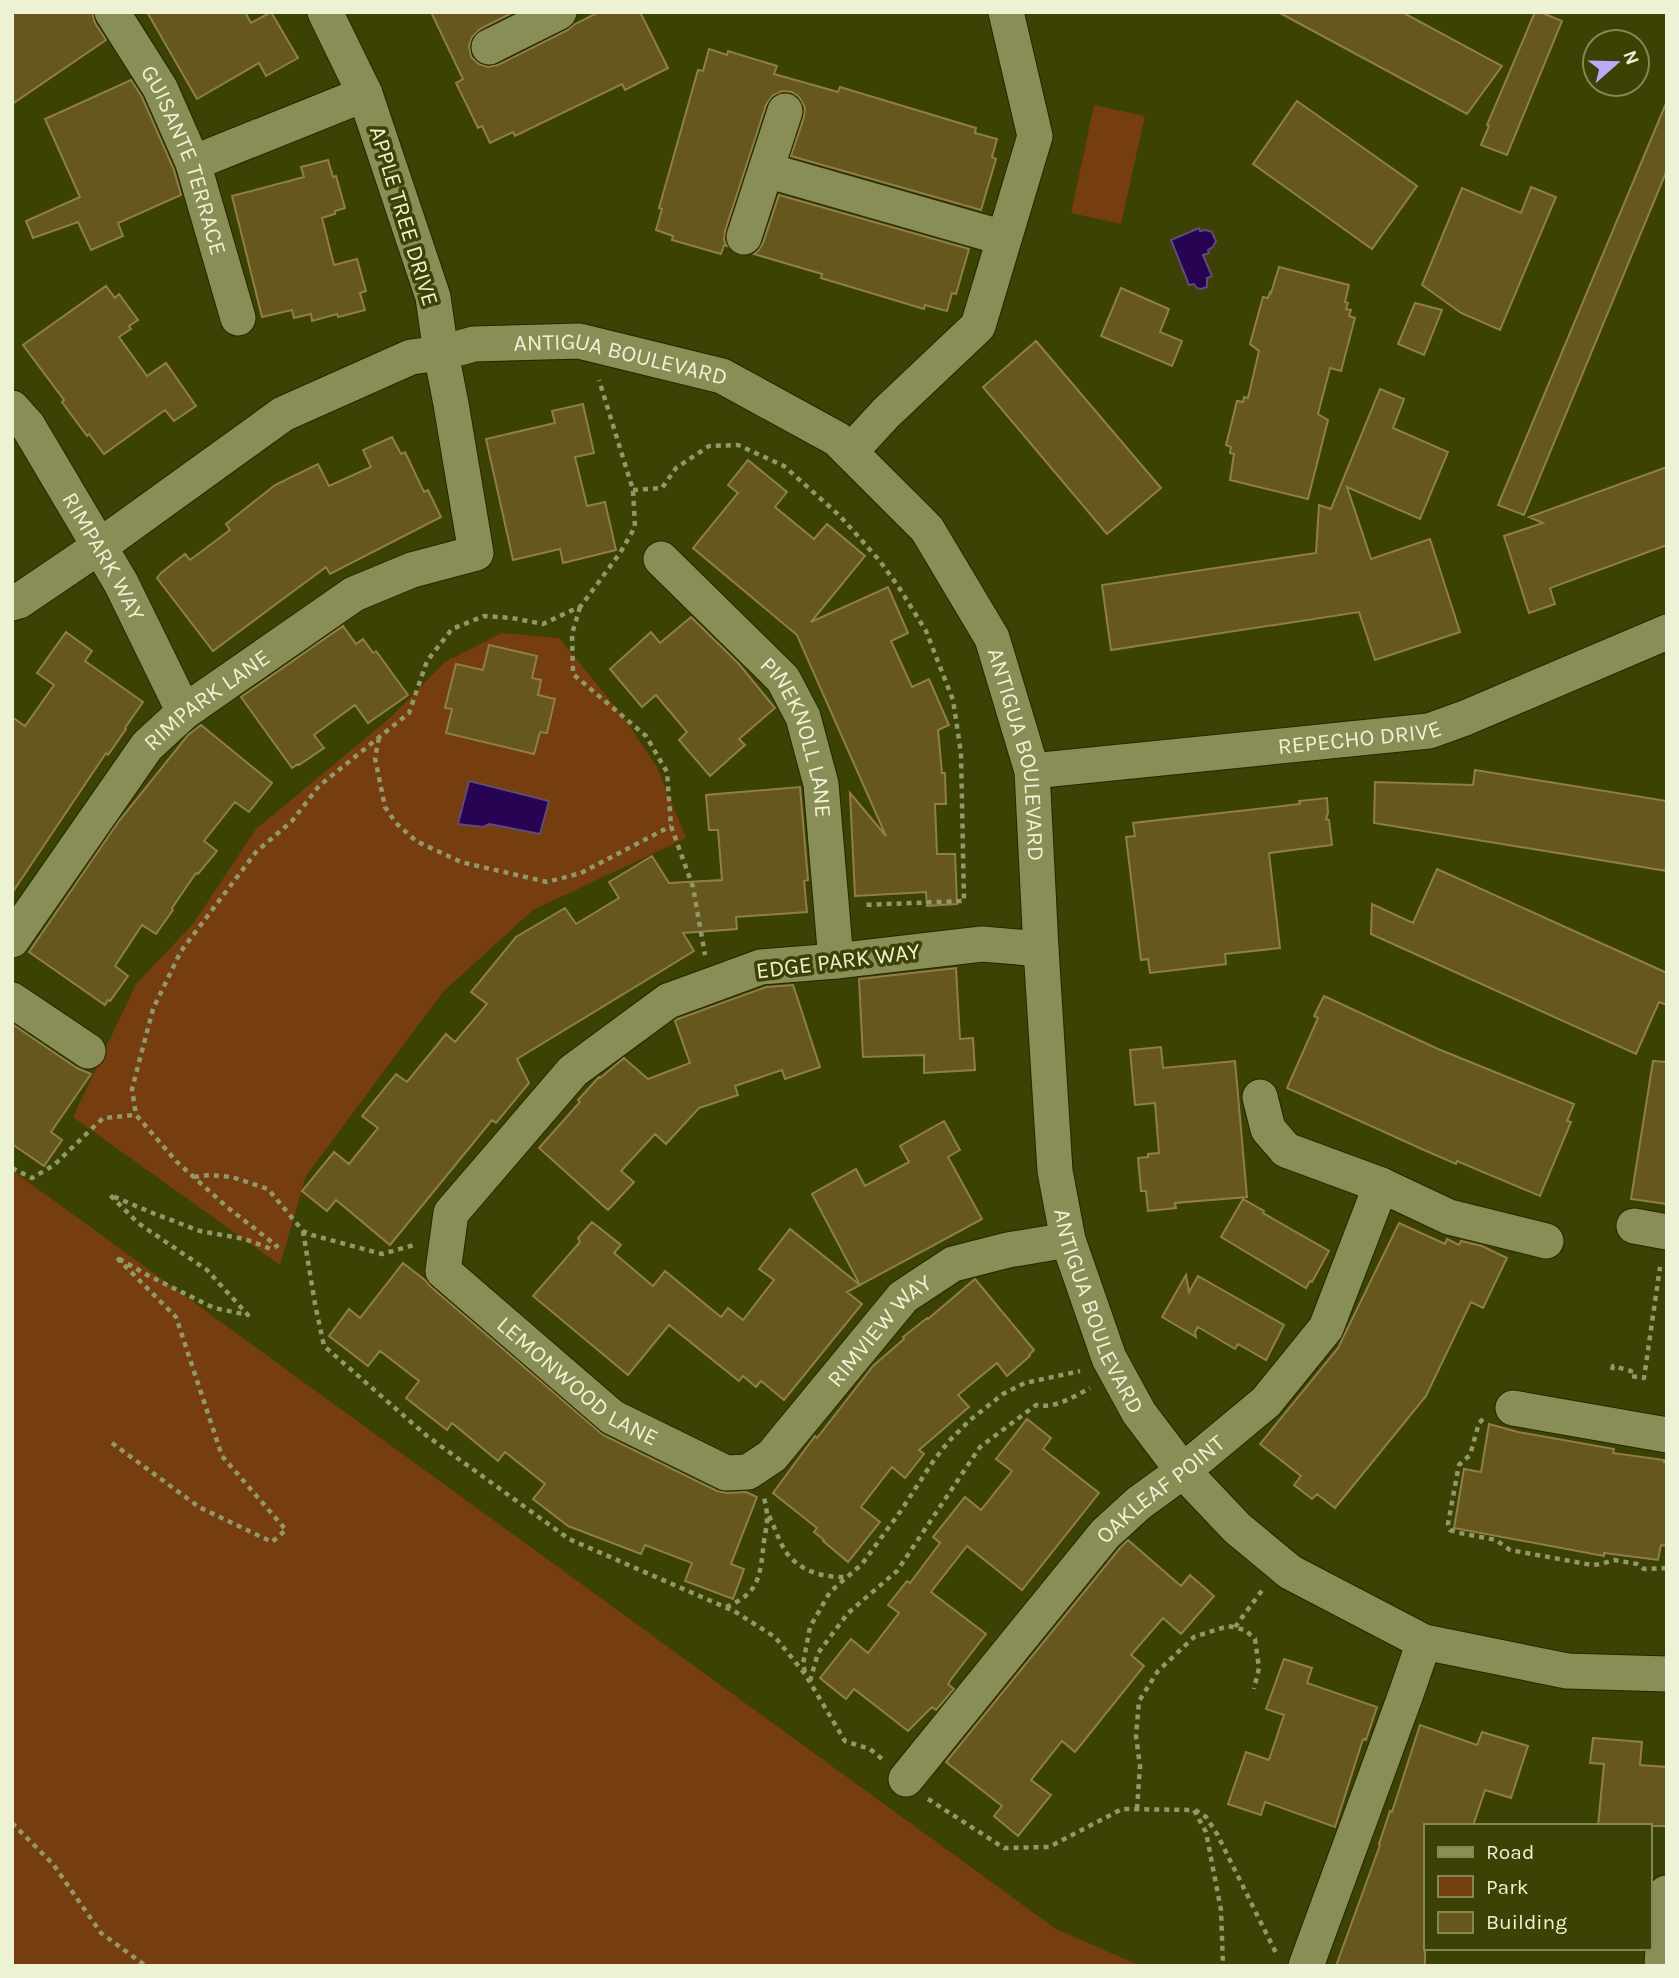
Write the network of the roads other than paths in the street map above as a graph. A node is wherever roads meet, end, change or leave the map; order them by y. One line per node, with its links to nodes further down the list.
1 (112, 12): 8 (street, GUISANTE TERRACE)
2 (325, 12): 6 (street, APPLE TREE DRIVE)
3 (1006, 12): 11 (street)
4 (537, 17): 5 (street)
5 (489, 47)
6 (365, 93): 8 (street); 13 (street, APPLE TREE DRIVE)
7 (785, 111): 9 (street)
8 (193, 163): 12 (street, GUISANTE TERRACE)
9 (766, 170): 10 (street); 11 (street)
10 (744, 237)
11 (1004, 238): 15 (street)
12 (238, 318)
13 (441, 353): 15 (street, ANTIGUA BOULEVARD); 16 (street, ANTIGUA BOULEVARD); 17 (street, APPLE TREE DRIVE)
14 (12, 408): 16 (street, RIMPARK WAY)
15 (850, 452): 22 (street, ANTIGUA BOULEVARD)
16 (100, 546): 19 (street, ANTIGUA BOULEVARD); 21 (street, RIMPARK WAY)
17 (476, 553): 21 (street, RIMPARK LANE)
18 (661, 559): 25 (street, PINEKNOLL LANE)
19 (12, 603)
20 (1667, 632): 22 (street, REPECHO DRIVE)
21 (184, 712): 23 (street, RIMPARK LANE)
22 (1032, 771): 24 (street, ANTIGUA BOULEVARD)
23 (12, 940)
24 (1041, 949): 25 (street, EDGE PARK WAY); 30 (street, ANTIGUA BOULEVARD)
25 (836, 961): 32 (street, EDGE PARK WAY)
26 (12, 1000): 27 (street)
27 (88, 1051)
28 (1260, 1097): 29 (street)
29 (1381, 1185): 31 (street); 36 (street, OAKLEAF POINT)
30 (1068, 1240): 35 (street, RIMVIEW WAY); 36 (street, ANTIGUA BOULEVARD)
31 (1546, 1241)
32 (443, 1271): 35 (street, LEMONWOOD LANE)
33 (1513, 1408): 34 (street)
34 (1667, 1435)
35 (741, 1470)
36 (1183, 1471): 37 (street, ANTIGUA BOULEVARD); 39 (street, OAKLEAF POINT)
37 (1424, 1642): 38 (street, ANTIGUA BOULEVARD); 42 (street)
38 (1667, 1674)
39 (906, 1779)
40 (1651, 1882): 41 (street)
41 (1666, 1893): 43 (street)
42 (1306, 1966)
43 (1662, 1966)

